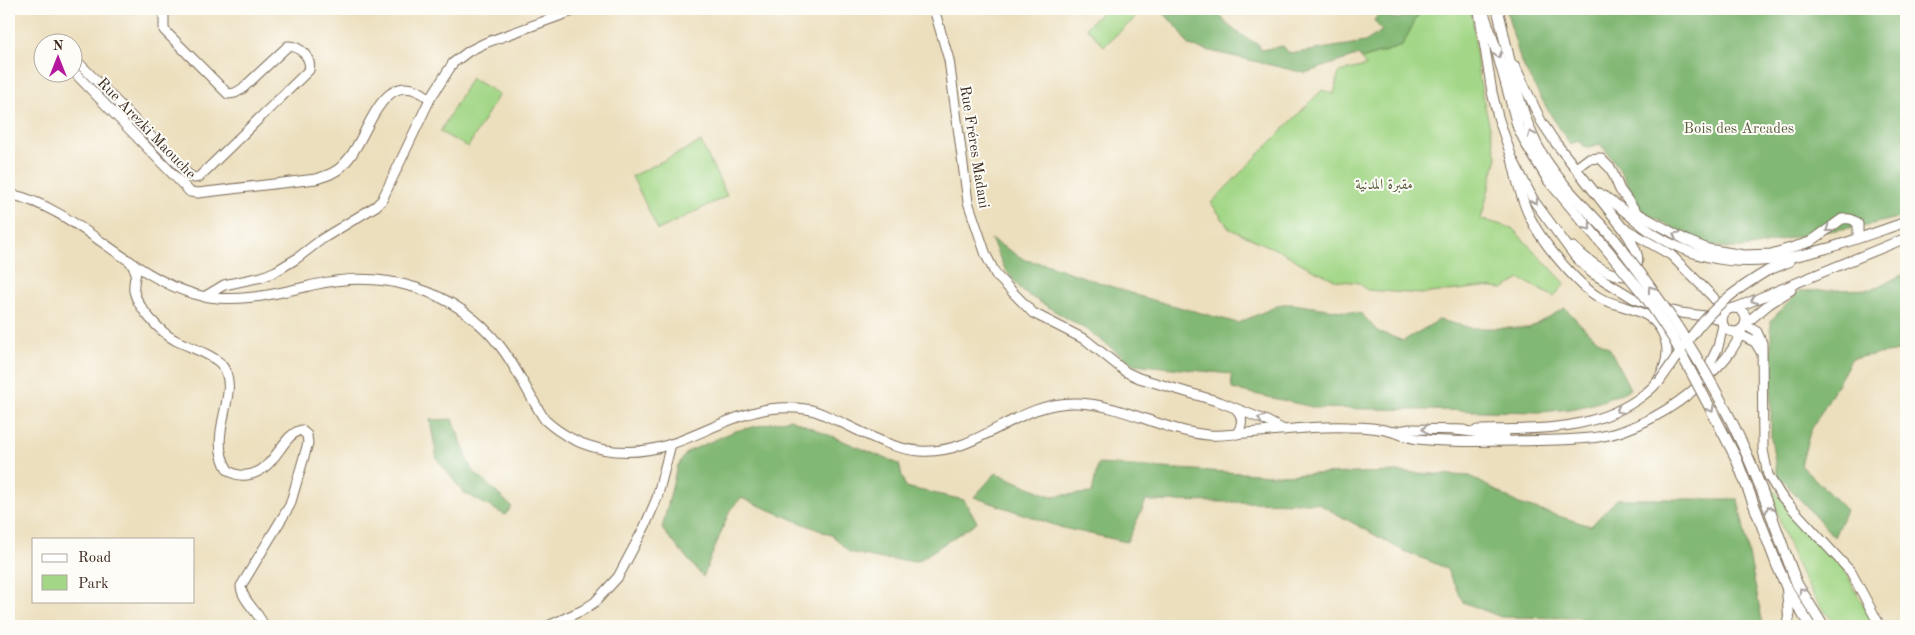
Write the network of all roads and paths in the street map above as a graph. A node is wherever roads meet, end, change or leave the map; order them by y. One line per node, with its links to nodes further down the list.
1 (164, 9): 6 (main road)
2 (578, 9): 8 (main road)
3 (934, 9): 27 (main road, Rue Fréres Madani)
4 (1480, 9): 9 (main road); 34 (highway, one-way to 34, bridge)
5 (1498, 10): 10 (main road); 35 (highway, one-way to 5, bridge)
6 (82, 66)
7 (82, 80): 8 (main road, Rue Arezki Maouche)
8 (430, 99): 21 (main road)
9 (1512, 158): 15 (main road, one-way to 15); 25 (main road, bridge)
10 (1576, 168): 11 (main road); 16 (main road, one-way to 10)
11 (1593, 190): 14 (main road); 18 (main road)
12 (9, 194): 19 (main road)
13 (1906, 222): 16 (main road)
14 (1622, 227): 15 (main road); 23 (main road)
15 (1554, 230): 23 (main road)
16 (1858, 238): 18 (main road)
17 (1906, 238): 20 (main road)
18 (1830, 249): 25 (main road, bridge)
19 (130, 261): 21 (main road); 36 (main road)
20 (1806, 280): 22 (main road, one-way to 22); 24 (main road)
21 (204, 296): 33 (main road)
22 (1735, 308): 23 (main road); 24 (main road)
23 (1723, 320): 24 (main road); 26 (main road)
24 (1741, 329): 26 (main road); 42 (main road)
25 (1659, 382): 29 (main road, one-way to 29)
26 (1700, 383): 32 (main road)
27 (1236, 409): 28 (main road, Rue Fréres Madani, one-way to 27); 31 (main road)
28 (1284, 430): 30 (main road); 31 (main road)
29 (1456, 430): 30 (main road, one-way to 30); 32 (main road)
30 (1393, 432): 32 (main road)
31 (1237, 434): 33 (main road)
32 (1545, 440)
33 (671, 444): 37 (main road)
34 (1787, 588): 38 (highway); 39 (highway)
35 (1812, 608): 40 (highway); 41 (highway)
36 (264, 626)
37 (548, 626)
38 (1787, 626)
39 (1810, 626)
40 (1823, 626)
41 (1830, 626)
42 (1880, 626)

